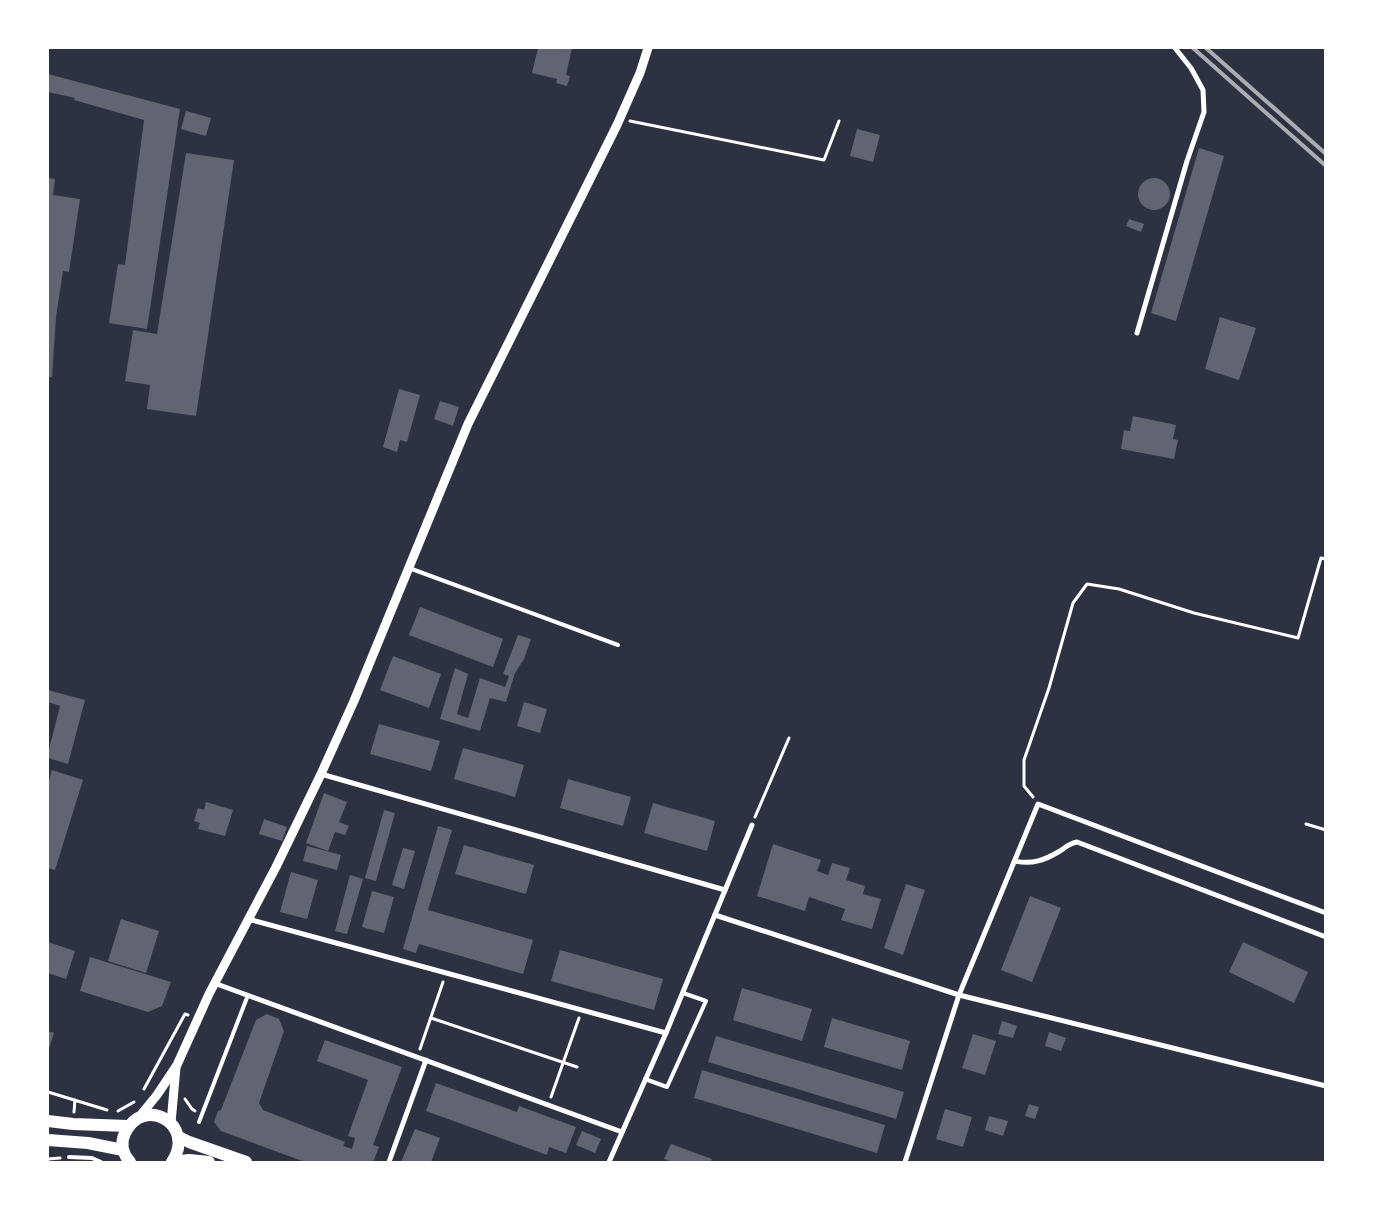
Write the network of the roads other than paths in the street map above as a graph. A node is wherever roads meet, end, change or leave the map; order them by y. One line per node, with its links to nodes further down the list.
1 (648, 48): 4 (street)
2 (1174, 48): 3 (street)
3 (1137, 333)
4 (409, 568): 5 (lane); 6 (street)
5 (618, 645)
6 (321, 774): 9 (street); 12 (street)
7 (752, 825): 9 (street)
8 (1015, 861): 10 (street); 13 (street); 17 (street)
9 (725, 890): 11 (street)
10 (1326, 913)
11 (715, 915): 15 (street); 17 (street)
12 (248, 919): 14 (street); 18 (street)
13 (1326, 937)
14 (214, 983): 16 (street); 20 (street)
15 (683, 993): 18 (street); 21 (lane)
16 (248, 995): 19 (street); 25 (lane)
17 (959, 995): 22 (street); 39 (street)
18 (666, 1032): 21 (street)
19 (426, 1060): 27 (street); 37 (street)
20 (177, 1065): 24 (street); 26 (street)
21 (645, 1079): 27 (street)
22 (1326, 1086)
23 (48, 1120): 24 (main road)
24 (133, 1122): 26 (main road); 30 (main road)
25 (200, 1122)
26 (171, 1123): 28 (main road)
27 (622, 1132): 38 (street)
28 (179, 1137): 34 (main road); 36 (main road)
29 (48, 1140): 30 (main road)
30 (123, 1150): 33 (main road)
31 (68, 1157): 32 (lane)
32 (101, 1162)
33 (130, 1162)
34 (172, 1162): 35 (main road)
35 (209, 1162)
36 (246, 1162)
37 (389, 1162)
38 (609, 1162)
39 (905, 1162)

